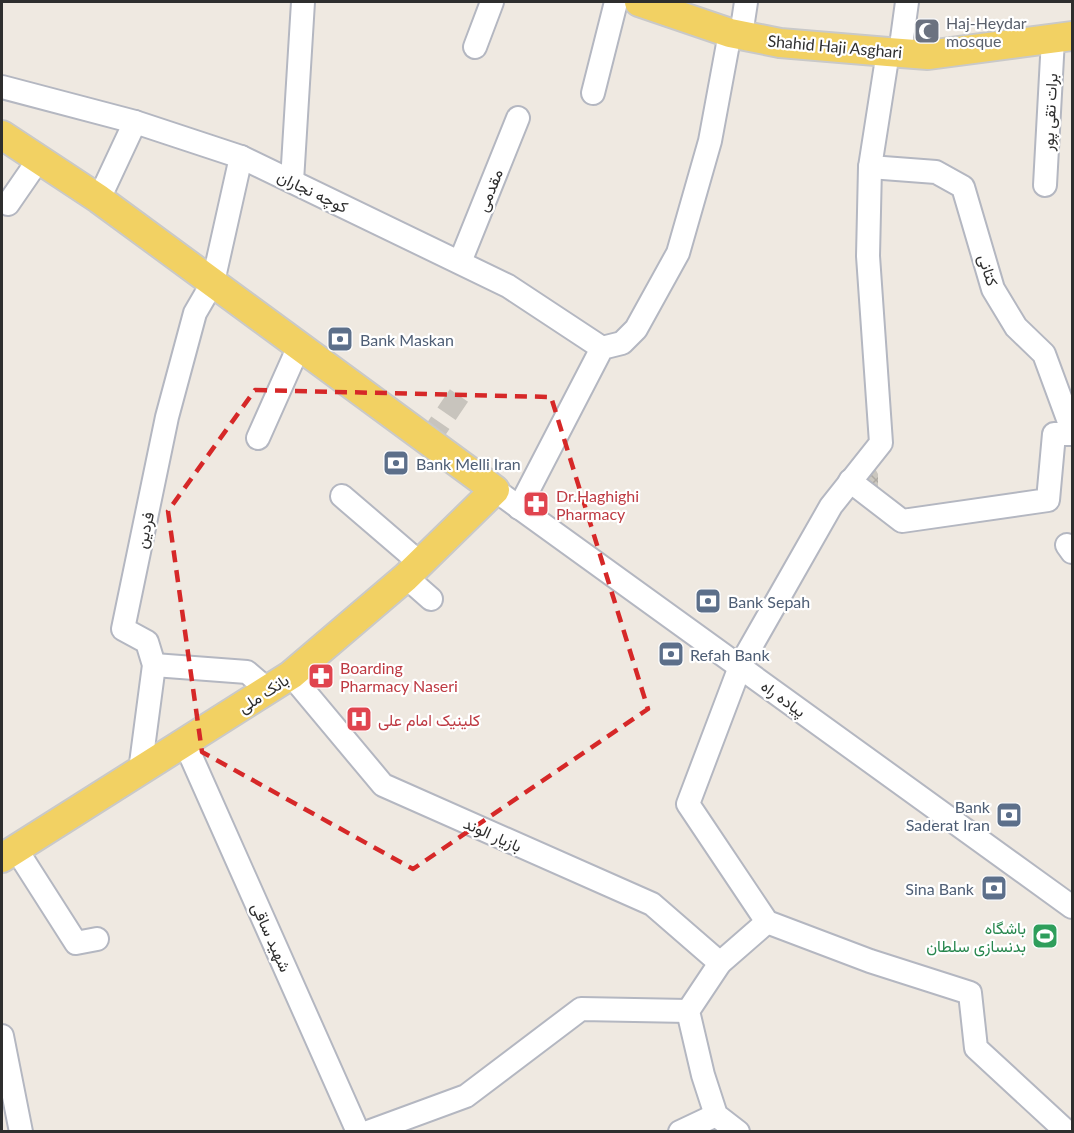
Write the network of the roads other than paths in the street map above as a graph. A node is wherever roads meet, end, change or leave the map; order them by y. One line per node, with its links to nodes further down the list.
1 (303, 2): 19 (street)
2 (492, 2): 9 (street)
3 (616, 2): 12 (street)
4 (746, 2): 7 (street)
5 (907, 2): 10 (street)
6 (647, 3): 7 (main road, Shahid Haji Asghari)
7 (735, 34): 10 (main road, Shahid Haji Asghari); 26 (street)
8 (1063, 37): 10 (main road, Shahid Haji Asghari); 20 (street, برات تقی پور)
9 (475, 47)
10 (894, 53): 18 (street)
11 (2, 87): 14 (street, کوچه نجاران)
12 (592, 93)
13 (518, 118): 23 (street, مقدمی)
14 (135, 122): 16 (street, کوچه نجاران); 21 (street)
15 (2, 135): 17 (main road)
16 (241, 157): 19 (street, کوچه نجاران); 24 (street)
17 (39, 159): 21 (main road); 22 (street)
18 (870, 167): 27 (street, کتانی); 29 (street)
19 (292, 181): 23 (street, کوچه نجاران)
20 (1045, 185)
21 (99, 199): 24 (main road)
22 (8, 204)
23 (460, 262): 26 (street, کوچه نجاران)
24 (213, 282): 25 (main road); 35 (street, فردین)
25 (299, 346): 28 (street); 30 (main road)
26 (602, 348): 32 (street)
27 (1072, 432): 29 (street)
28 (258, 438)
29 (850, 481): 36 (street)
30 (495, 490): 32 (street, پیاده راه); 33 (main road, بانک ملی)
31 (342, 496): 33 (street)
32 (519, 508): 36 (street, پیاده راه)
33 (413, 570): 34 (street); 37 (main road, بانک ملی)
34 (432, 599)
35 (154, 665): 37 (street, بازیار الوند); 39 (street)
36 (739, 667): 41 (street, پیاده راه); 42 (street)
37 (279, 683): 38 (main road, بانک ملی); 44 (street, بازیار الوند)
38 (185, 743): 39 (main road, بانک ملی); 49 (street, شهید ساقی)
39 (141, 771): 40 (main road, بانک ملی)
40 (9, 854): 43 (street)
41 (1072, 907)
42 (767, 922): 44 (street); 53 (street)
43 (98, 939)
44 (720, 963): 45 (street)
45 (688, 1011): 47 (street); 50 (street)
46 (2, 1036): 48 (street)
47 (716, 1115): 51 (street); 52 (street)
48 (21, 1131)
49 (358, 1131)
50 (368, 1131)
51 (680, 1131)
52 (738, 1131)
53 (1067, 1131)

